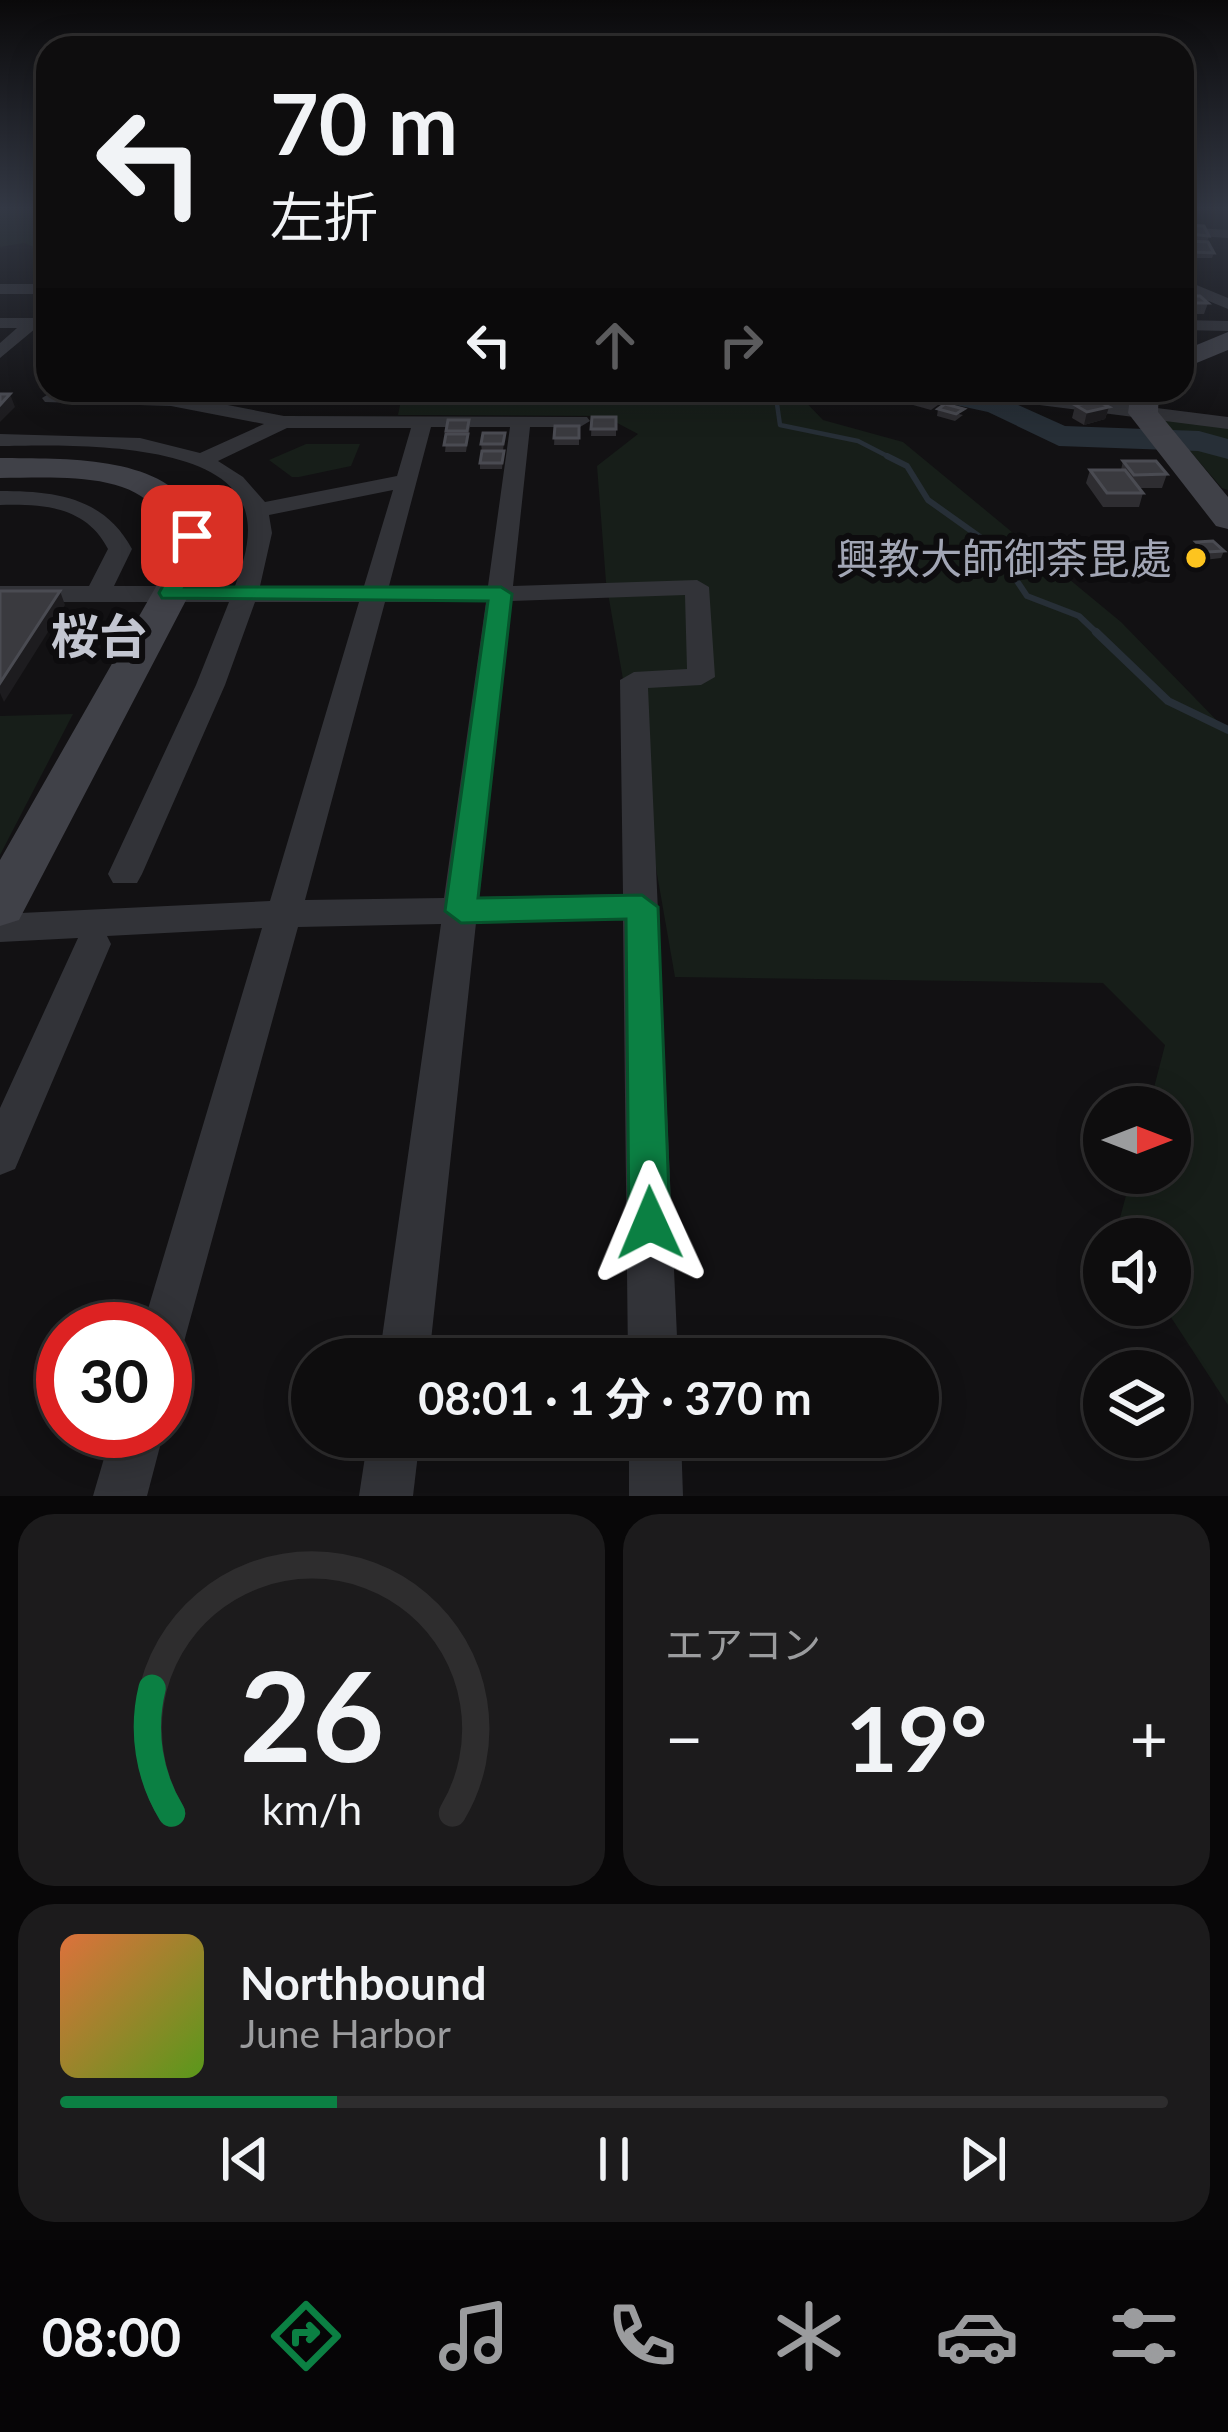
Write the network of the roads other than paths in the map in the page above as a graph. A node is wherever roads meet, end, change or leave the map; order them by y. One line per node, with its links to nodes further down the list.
1 (0, 289): 2 (street)
2 (36, 289)
3 (1194, 289): 4 (street)
4 (1228, 304)
5 (0, 323): 6 (street)
6 (36, 323)
7 (1194, 325): 9 (street)
8 (36, 326): 11 (street)
9 (1228, 326)
10 (1228, 340): 12 (street)
11 (0, 353)
12 (1194, 356)
13 (49, 402): 24 (street)
14 (183, 402): 17 (street)
15 (241, 402): 17 (street)
16 (1043, 402): 18 (street)
17 (236, 411): 22 (street)
18 (1154, 420): 23 (street); 27 (street)
19 (423, 421): 20 (street); 22 (street); 26 (street)
20 (520, 421): 21 (street); 36 (street)
21 (580, 421)
22 (284, 422): 25 (street)
23 (1228, 423)
24 (4, 451): 25 (street); 32 (street)
25 (200, 461): 29 (street)
26 (404, 481): 29 (street); 35 (street)
27 (1217, 492): 30 (street)
28 (0, 498): 31 (street)
29 (260, 510): 33 (street)
30 (1228, 519)
31 (98, 593): 32 (street); 34 (street)
32 (170, 593): 33 (street); 38 (street)
33 (248, 593): 35 (street); 37 (street)
34 (0, 594)
35 (375, 594): 36 (street); 41 (street)
36 (501, 594): 39 (street); 40 (street)
37 (125, 874)
38 (0, 906)
39 (642, 907): 40 (street); 47 (street)
40 (461, 911): 41 (street); 46 (street)
41 (280, 914): 42 (street); 45 (street)
42 (0, 928)
43 (93, 944): 44 (street)
44 (0, 1155)
45 (173, 1302)
46 (407, 1338)
47 (652, 1338)
48 (131, 1458): 51 (street)
49 (391, 1458): 52 (street)
50 (655, 1458): 53 (street)
51 (120, 1496)
52 (386, 1496)
53 (656, 1496)

